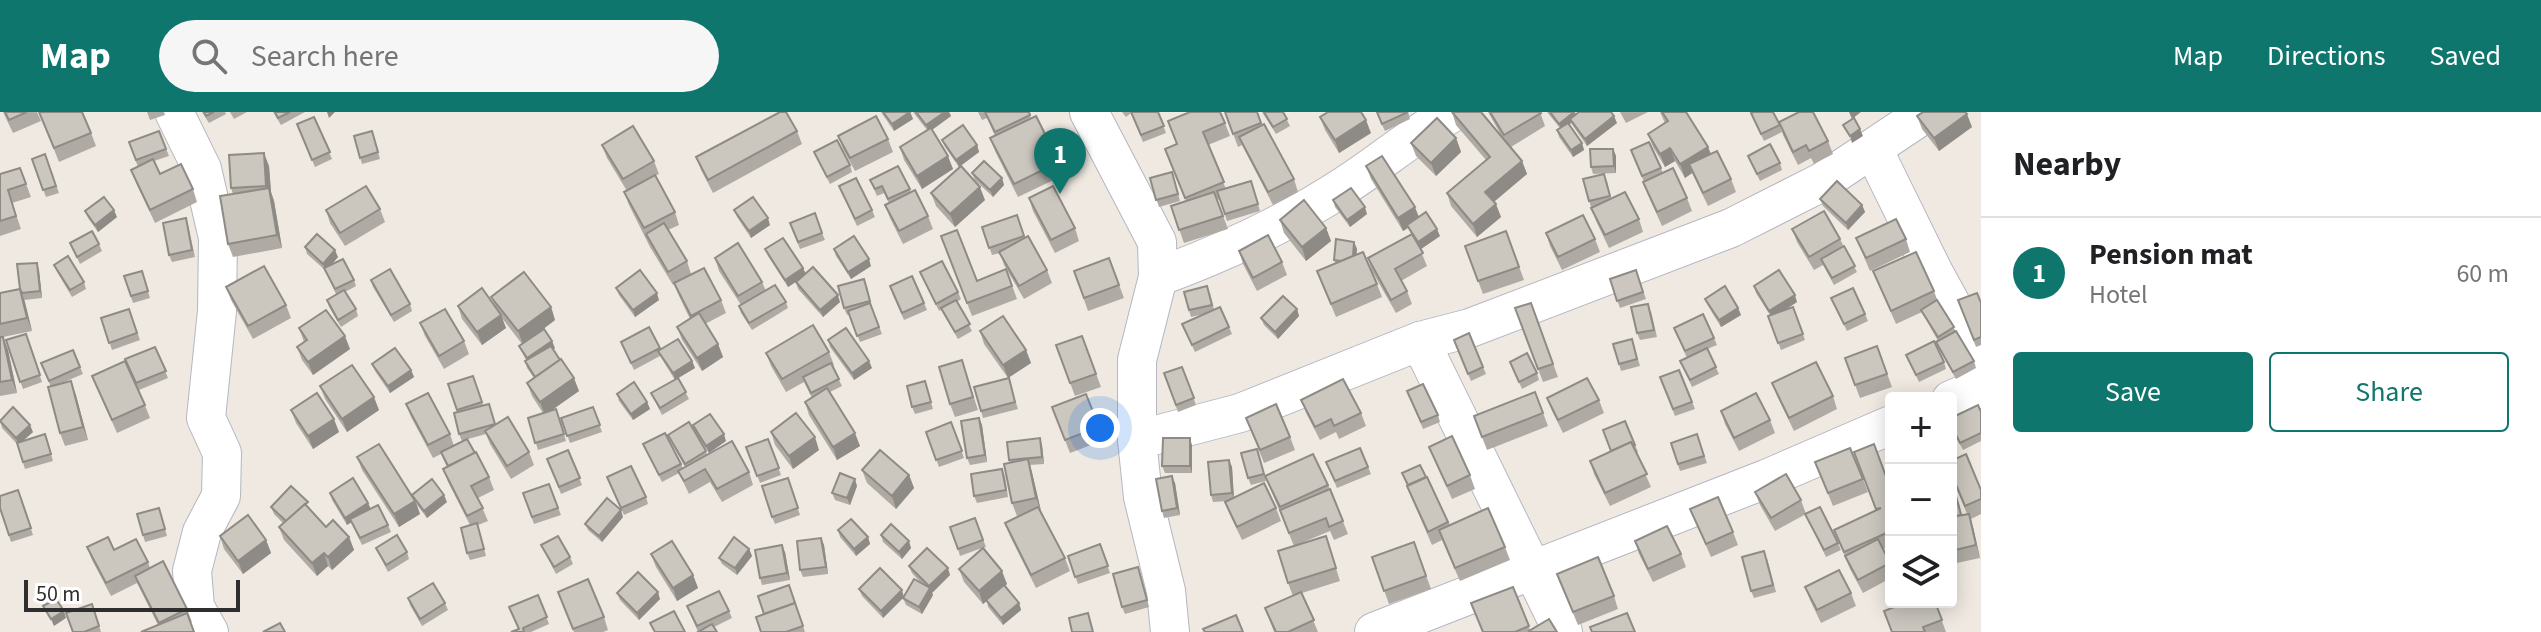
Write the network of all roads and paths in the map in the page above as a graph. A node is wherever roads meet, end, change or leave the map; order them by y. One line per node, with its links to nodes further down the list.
1 (174, 112): 14 (street)
2 (1089, 112): 6 (street)
3 (1454, 112): 6 (street)
4 (1927, 112): 5 (street)
5 (1873, 149): 7 (street); 8 (street)
6 (1158, 277): 12 (street)
7 (1420, 341): 12 (street); 13 (street)
8 (1981, 359)
9 (1981, 387): 10 (street)
10 (1957, 397)
11 (1885, 427): 13 (street)
12 (1137, 440): 15 (street)
13 (1533, 572): 16 (street); 17 (street)
14 (209, 632)
15 (1170, 632)
16 (1374, 632)
17 (1563, 632)

